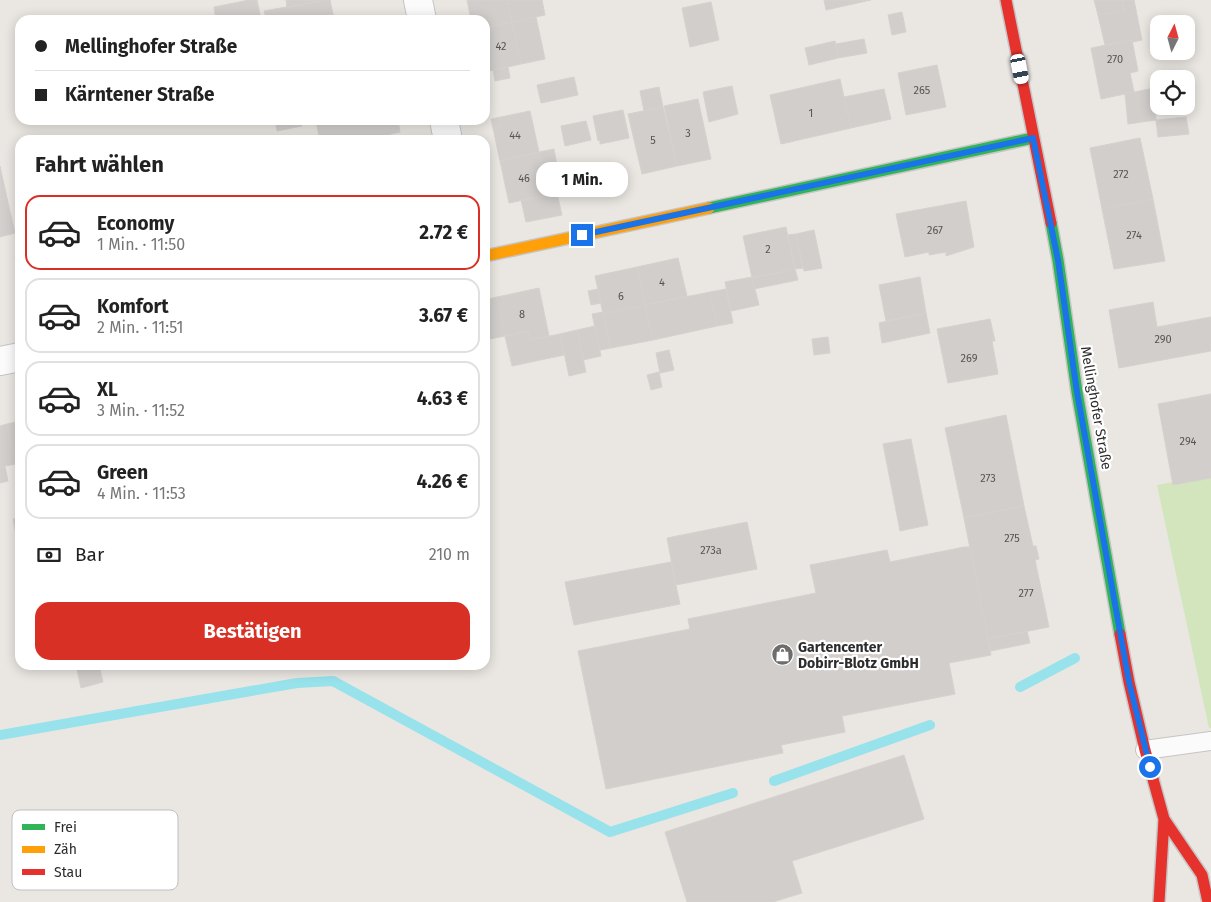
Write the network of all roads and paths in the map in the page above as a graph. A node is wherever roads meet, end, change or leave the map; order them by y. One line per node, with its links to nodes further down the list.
1 (418, 0): 3 (street)
2 (1006, 0): 4 (main road, Mellinghofer Straße)
3 (421, 15)
4 (1033, 138): 5 (main road); 9 (main road, Mellinghofer Straße)
5 (490, 255)
6 (15, 358): 7 (street)
7 (0, 361)
8 (1211, 742): 9 (lane)
9 (1145, 750): 10 (main road, Mellinghofer Straße)
10 (1164, 819): 11 (main road, Mellinghofer Straße); 12 (main road, Mellinghofer Straße)
11 (1159, 902)
12 (1208, 902)

